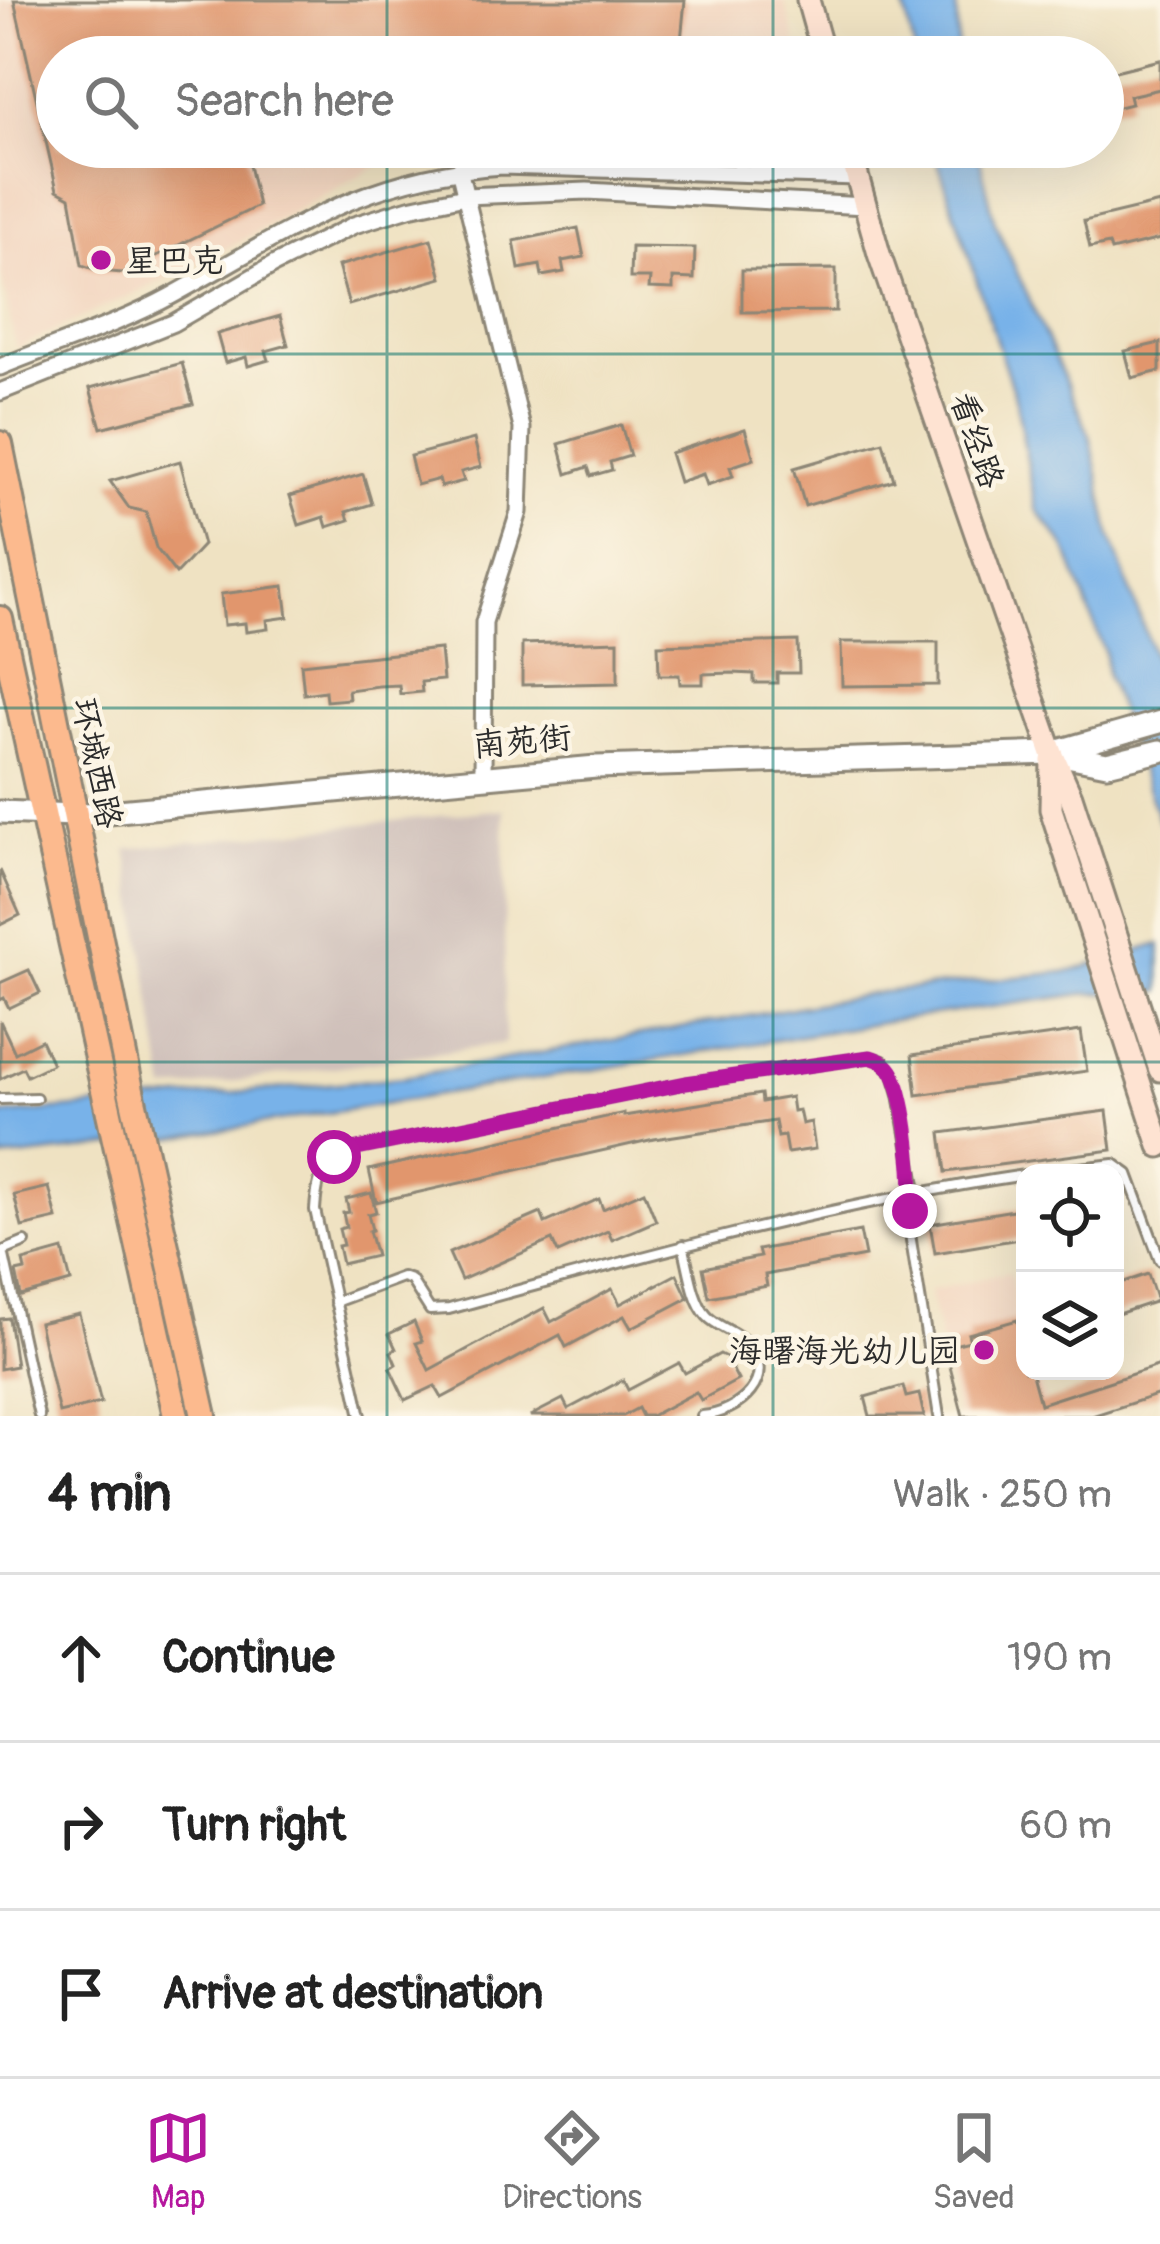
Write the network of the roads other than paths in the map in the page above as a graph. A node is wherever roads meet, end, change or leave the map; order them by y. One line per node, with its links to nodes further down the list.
1 (808, 0): 2 (main road)
2 (818, 36)
3 (537, 168): 6 (street)
4 (639, 168): 7 (street)
5 (855, 168): 7 (main road, 看经路)
6 (459, 169): 8 (street); 10 (street)
7 (857, 177): 9 (main road, 看经路)
8 (465, 196): 9 (street); 11 (street); 17 (street)
9 (865, 206): 16 (main road, 看经路)
10 (0, 367)
11 (0, 392)
12 (0, 444): 19 (main road, 环城西路)
13 (0, 619): 20 (main road, 环城西路)
14 (1160, 722): 16 (street, 南苑街)
15 (1160, 751): 16 (street, 南苑街)
16 (1052, 753): 17 (street, 南苑街); 21 (main road, 看经路)
17 (483, 777): 19 (street, 南苑街)
18 (0, 812): 20 (street, 南苑街)
19 (75, 815): 20 (street, 南苑街); 23 (main road, 环城西路)
20 (43, 817): 23 (main road, 环城西路)
21 (1132, 1019): 22 (main road, 看经路); 26 (main road, 看经路)
22 (1160, 1070)
23 (119, 1097): 36 (main road); 37 (main road)
24 (35, 1098): 25 (lane)
25 (0, 1099)
26 (1160, 1146)
27 (1124, 1171): 33 (lane)
28 (1016, 1176): 29 (lane)
29 (914, 1192): 31 (lane); 34 (lane); 40 (lane)
30 (25, 1242): 32 (lane)
31 (683, 1245): 34 (lane); 39 (lane)
32 (2, 1252): 35 (lane)
33 (1160, 1260)
34 (335, 1302): 38 (lane)
35 (39, 1416)
36 (176, 1416)
37 (204, 1416)
38 (361, 1416)
39 (702, 1416)
40 (939, 1416)

